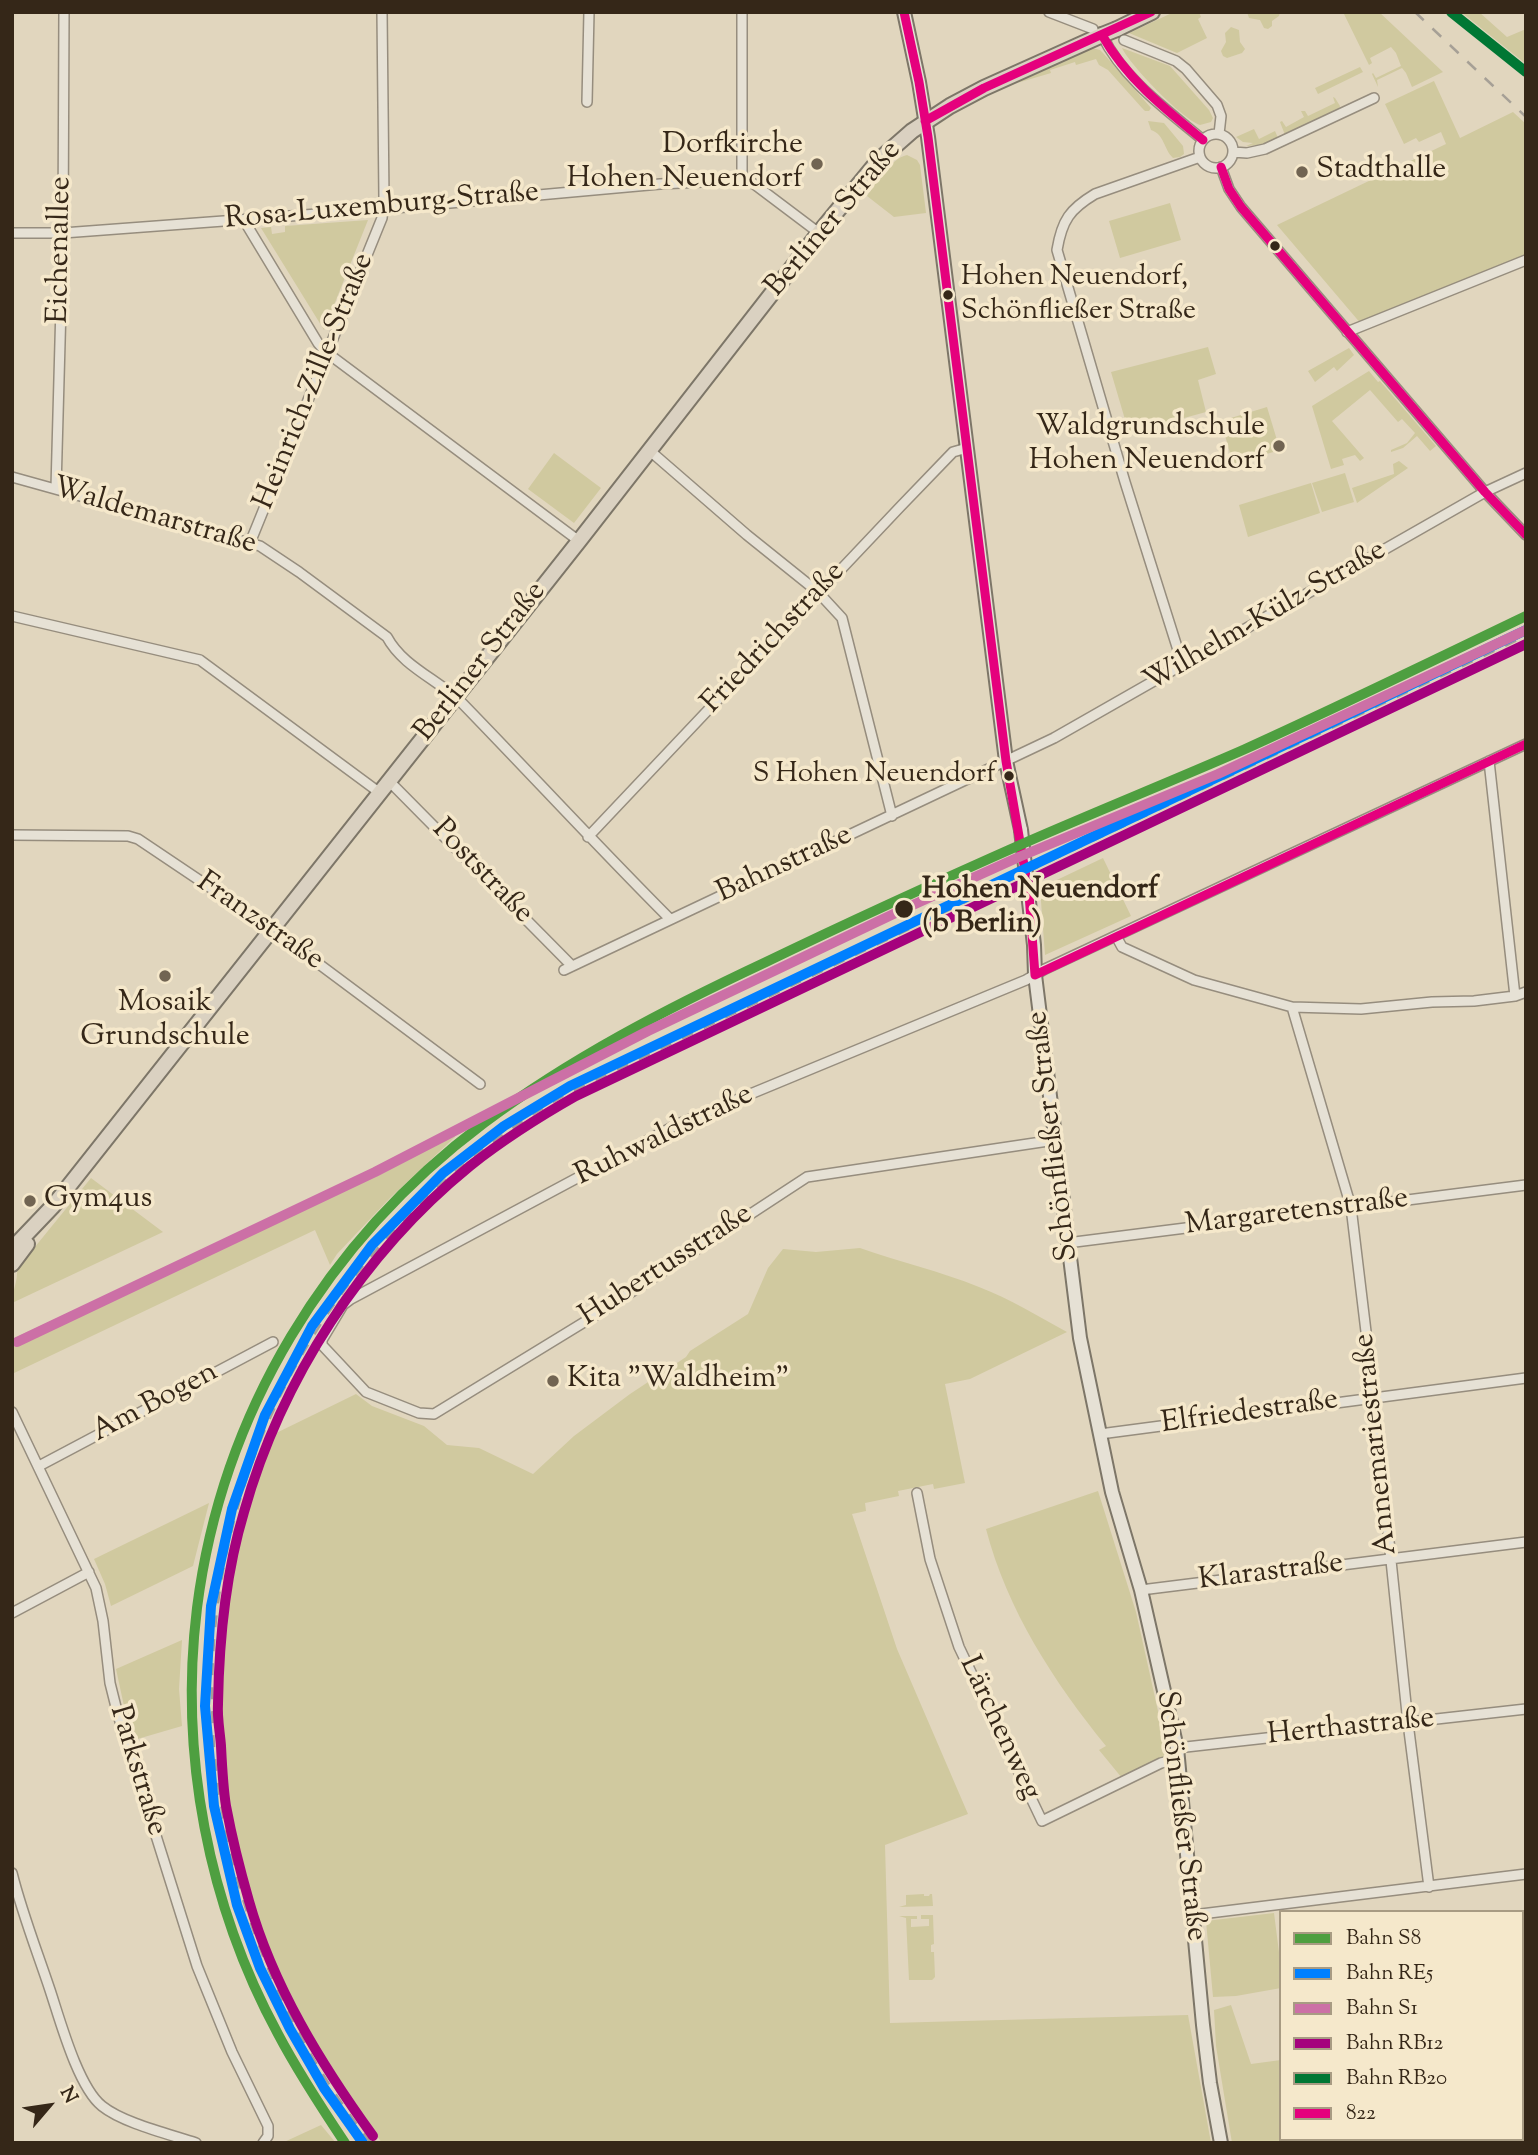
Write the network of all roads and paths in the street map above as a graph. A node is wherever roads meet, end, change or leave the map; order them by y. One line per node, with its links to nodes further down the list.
1 (64, 12): 22 (street, Eichenallee)
2 (382, 12): 19 (street, Heinrich-Zille-Straße)
3 (589, 12): 11 (street)
4 (742, 12): 18 (street)
5 (904, 12): 12 (main road, Schönfließer Straße)
6 (1049, 12): 9 (street)
7 (1152, 12): 8 (main road, Berliner Straße)
8 (1120, 34): 9 (main road, Berliner Straße, bridge); 13 (street)
9 (1099, 36): 12 (main road, Berliner Straße); 14 (street)
10 (1374, 97): 15 (street)
11 (587, 102)
12 (925, 121): 23 (main road, Berliner Straße); 27 (main road, Schönfließer Straße)
13 (1219, 134): 14 (street); 15 (street)
14 (1203, 140): 16 (street)
15 (1233, 152): 17 (street)
16 (1200, 157): 17 (street); 38 (street)
17 (1221, 167): 25 (street)
18 (742, 180): 19 (street, Rosa-Luxemburg-Straße); 23 (street)
19 (384, 209): 20 (street, Rosa-Luxemburg-Straße); 26 (street, Heinrich-Zille-Straße)
20 (246, 219): 22 (street, Rosa-Luxemburg-Straße); 26 (street)
21 (12, 233): 22 (street, Rosa-Luxemburg-Straße)
22 (63, 233): 31 (street, Eichenallee)
23 (819, 233): 28 (main road, Berliner Straße)
24 (1526, 260): 25 (street)
25 (1347, 332): 32 (street)
26 (326, 352): 34 (street); 35 (street, Heinrich-Zille-Straße)
27 (967, 448): 36 (street, Friedrichstraße); 41 (main road, Schönfließer Straße)
28 (649, 450): 34 (main road, Berliner Straße); 36 (street)
29 (1526, 473): 32 (street, Wilhelm-Külz-Straße)
30 (12, 477): 31 (street, Waldemarstraße)
31 (56, 488): 35 (street, Waldemarstraße)
32 (1485, 492): 33 (street); 38 (street, Wilhelm-Külz-Straße)
33 (1526, 535)
34 (579, 541): 39 (main road, Berliner Straße)
35 (250, 542): 39 (street, Waldemarstraße)
36 (818, 592): 44 (street); 46 (street, Friedrichstraße)
37 (12, 615): 43 (street, Poststraße)
38 (1183, 666): 41 (street, Wilhelm-Külz-Straße)
39 (455, 696): 43 (main road, Berliner Straße); 46 (street, Waldemarstraße)
40 (1526, 744): 42 (street, Ruhwaldstraße)
41 (1006, 761): 44 (street, Bahnstraße); 51 (main road, Schönfließer Straße, bridge)
42 (1489, 761): 49 (street, Ruhwaldstraße); 53 (street)
43 (384, 787): 48 (main road, Berliner Straße); 50 (street, Poststraße)
44 (892, 816): 47 (street, Bahnstraße)
45 (12, 835): 48 (street, Franzstraße)
46 (588, 837): 47 (street, Waldemarstraße)
47 (670, 919): 50 (street, Bahnstraße)
48 (272, 929): 55 (street, Franzstraße); 59 (main road, Berliner Straße)
49 (1116, 936): 51 (street, Ruhwaldstraße); 54 (street)
50 (568, 968)
51 (1035, 975): 56 (main road, Schönfließer Straße); 63 (street, Ruhwaldstraße)
52 (1526, 995): 53 (street)
53 (1515, 996): 54 (street)
54 (1293, 1007): 58 (street, Annemariestraße)
55 (480, 1084)
56 (1055, 1140): 60 (main road, Schönfließer Straße); 63 (street, Hubertusstraße)
57 (1526, 1185): 58 (street, Margaretenstraße)
58 (1351, 1207): 60 (street, Margaretenstraße); 66 (street, Annemariestraße)
59 (47, 1213): 61 (main road, Berliner Straße); 62 (main road, Berliner Straße)
60 (1068, 1243): 68 (main road, Schönfließer Straße)
61 (12, 1249)
62 (12, 1264)
63 (322, 1340)
64 (273, 1342): 69 (street, Am Bogen)
65 (1526, 1378): 66 (street, Elfriedestraße)
66 (1374, 1398): 68 (street, Elfriedestraße); 72 (street, Annemariestraße)
67 (12, 1412): 69 (street, Parkstraße)
68 (1100, 1434): 74 (main road, Schönfließer Straße)
69 (39, 1466): 73 (street, Parkstraße)
70 (917, 1493): 78 (street, Lärchenweg)
71 (1526, 1542): 72 (street, Klarastraße)
72 (1392, 1559): 74 (street, Klarastraße); 77 (street, Annemariestraße)
73 (89, 1572): 75 (street); 84 (street, Parkstraße)
74 (1141, 1590): 78 (main road, Schönfließer Straße)
75 (12, 1613)
76 (1526, 1709): 77 (street, Herthastraße)
77 (1408, 1723): 78 (street, Herthastraße); 81 (street, Annemariestraße)
78 (1177, 1753): 82 (main road, Schönfließer Straße)
79 (12, 1873): 83 (street)
80 (1526, 1874): 81 (street)
81 (1429, 1887): 82 (street)
82 (1193, 1915): 85 (main road, Schönfließer Straße)
83 (196, 2143)
84 (263, 2143)
85 (1221, 2143)

